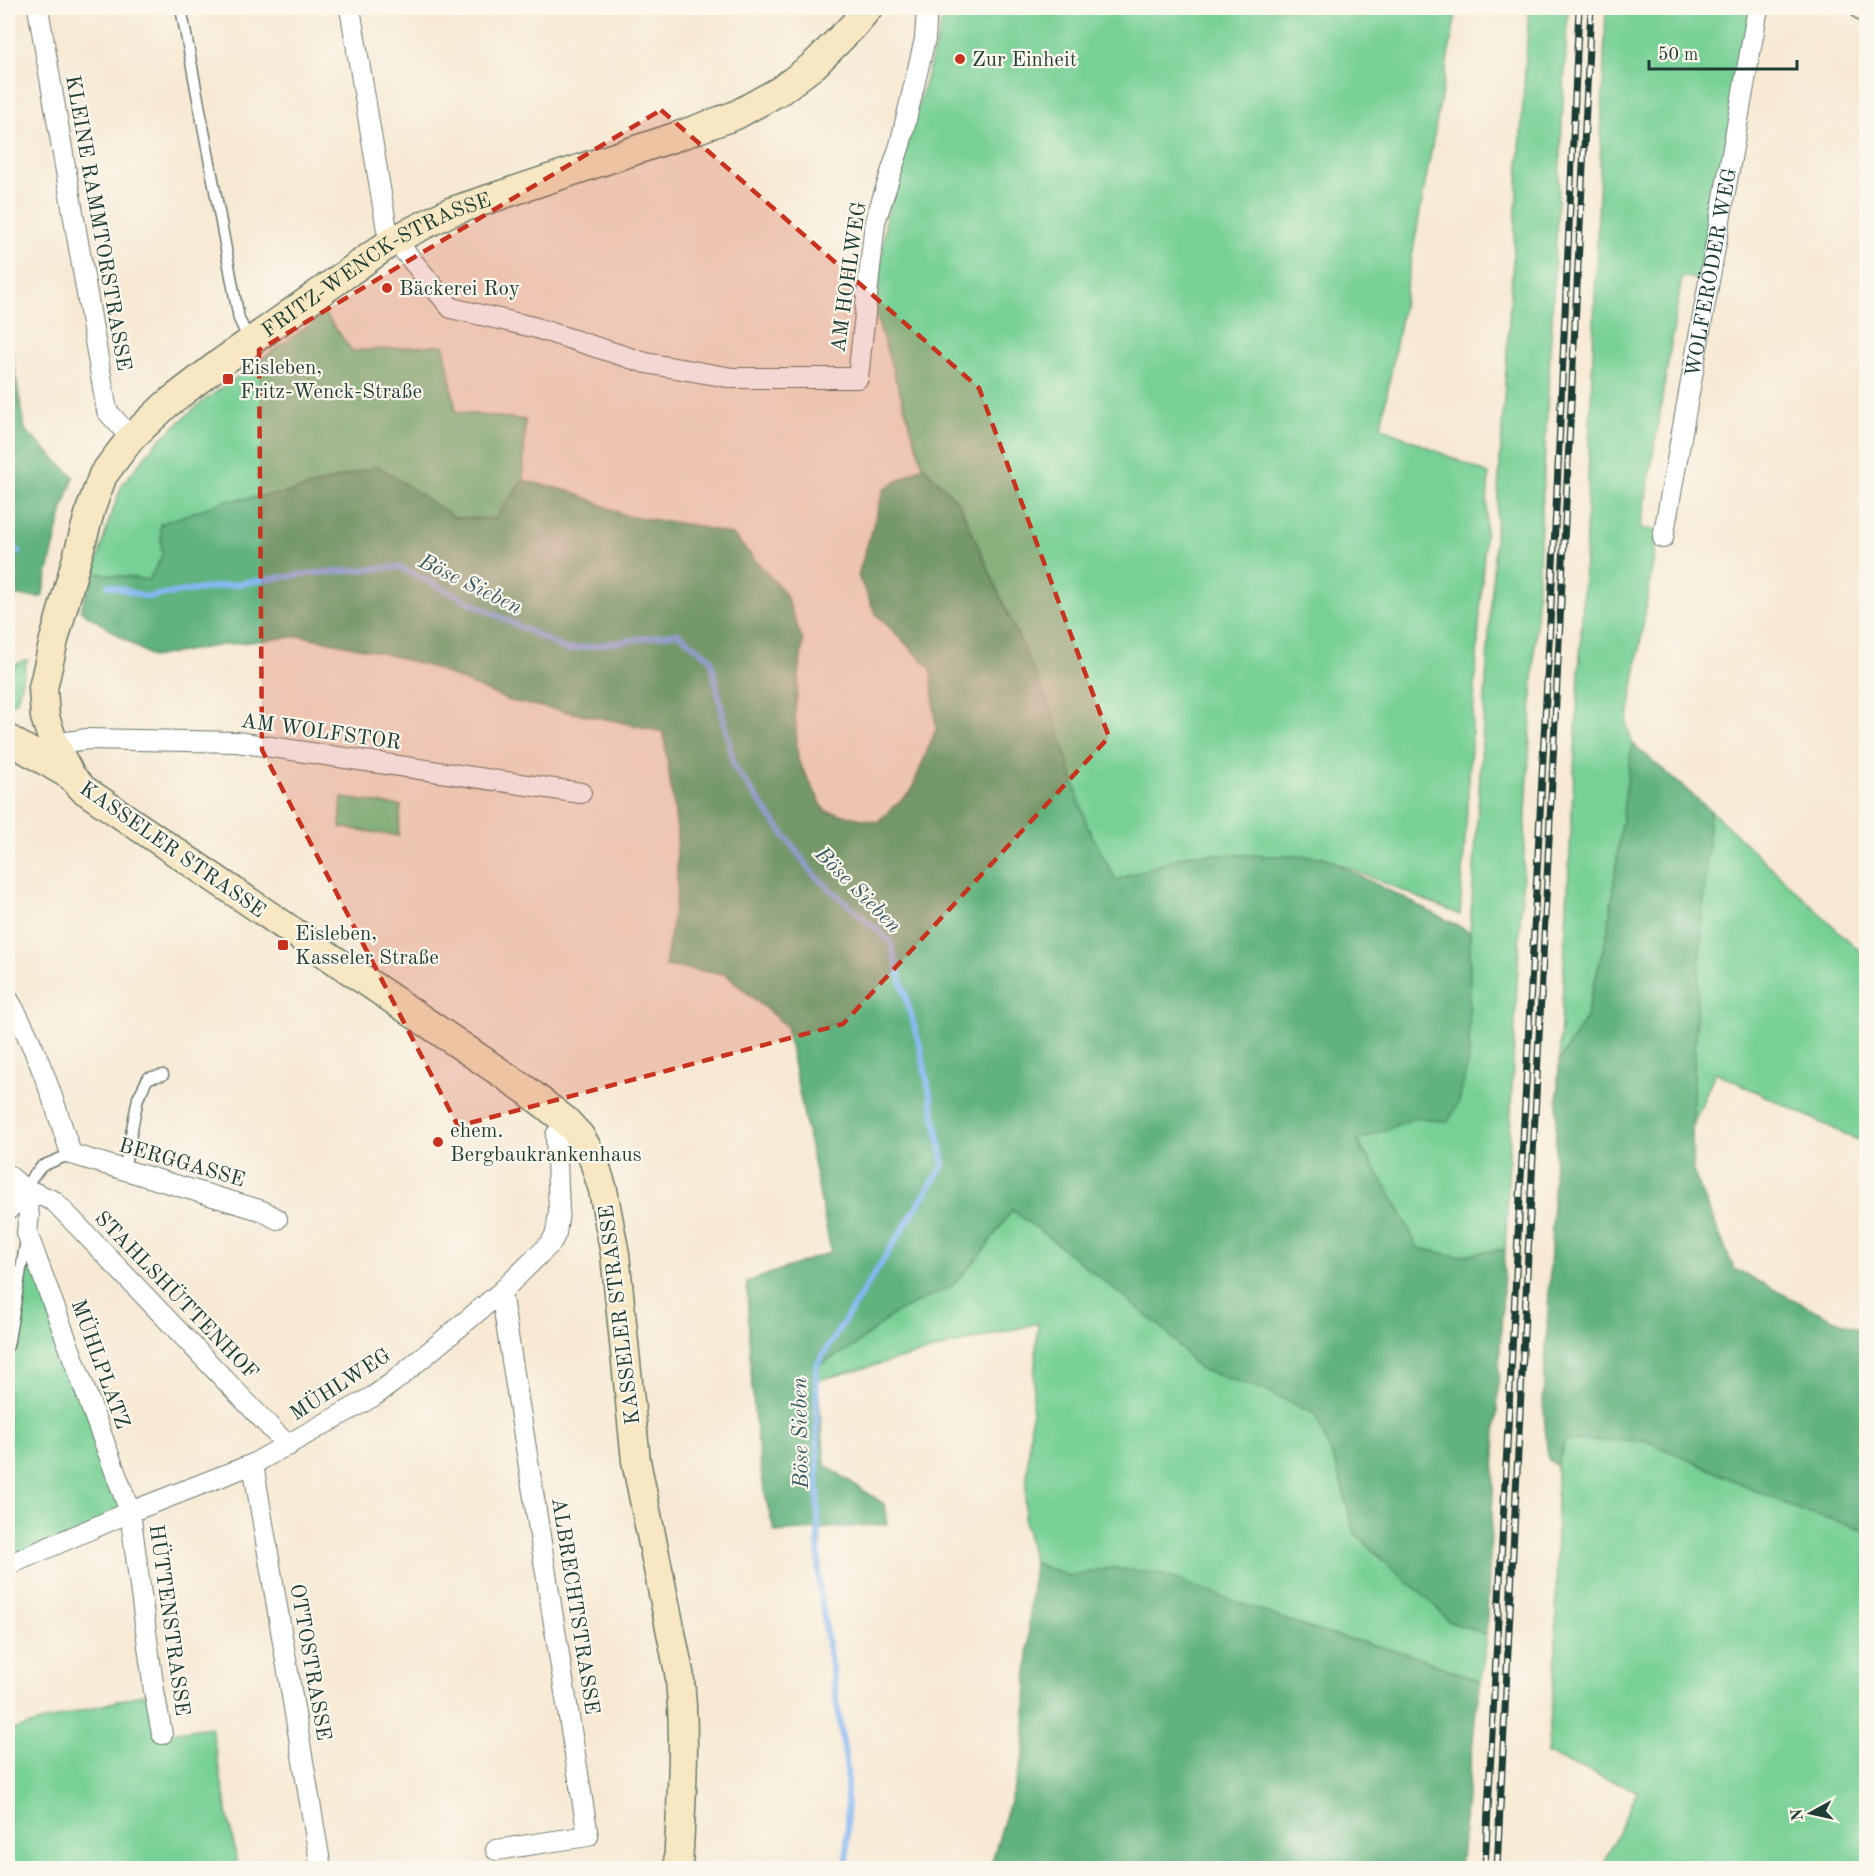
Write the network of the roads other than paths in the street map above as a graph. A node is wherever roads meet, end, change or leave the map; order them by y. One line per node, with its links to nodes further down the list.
1 (38, 8): 9 (street, KLEINE RAMMTORSTRASSE)
2 (181, 8): 8 (lane)
3 (350, 8): 7 (street)
4 (868, 8): 7 (main road, FRITZ-WENCK-STRASSE)
5 (927, 8): 7 (street, AM HOHLWEG)
6 (1758, 8): 10 (street, WOLFERÖDER WEG)
7 (394, 240): 8 (main road, FRITZ-WENCK-STRASSE)
8 (250, 342): 9 (main road, FRITZ-WENCK-STRASSE)
9 (131, 438): 11 (main road, FRITZ-WENCK-STRASSE)
10 (1663, 538)
11 (45, 717): 12 (main road); 14 (main road, KASSELER STRASSE)
12 (8, 733)
13 (8, 740): 15 (main road, KASSELER STRASSE)
14 (54, 744): 15 (main road, KASSELER STRASSE); 16 (street, AM WOLFSTOR)
15 (71, 776): 19 (main road, KASSELER STRASSE)
16 (580, 793)
17 (8, 999): 20 (street)
18 (163, 1075): 21 (lane)
19 (566, 1121): 27 (street, MÜHLWEG); 36 (main road, KASSELER STRASSE)
20 (71, 1154): 21 (street, BERGGASSE); 23 (lane)
21 (124, 1170): 25 (street, BERGGASSE)
22 (8, 1175): 23 (street, STAHLSHÜTTENHOF)
23 (23, 1188): 24 (street); 26 (street, MÜHLPLATZ); 29 (street, STAHLSHÜTTENHOF)
24 (8, 1210)
25 (277, 1220)
26 (27, 1233): 28 (lane, MÜHLPLATZ); 31 (street, MÜHLPLATZ)
27 (501, 1292): 29 (street, MÜHLWEG); 34 (street, ALBRECHTSTRASSE)
28 (8, 1346)
29 (288, 1446): 30 (street, MÜHLWEG)
30 (253, 1464): 31 (street, MÜHLWEG); 35 (street, OTTOSTRASSE)
31 (130, 1512): 32 (street, MÜHLWEG); 33 (street, HÜTTENSTRASSE)
32 (8, 1565)
33 (162, 1734)
34 (496, 1850)
35 (321, 1869)
36 (678, 1869)

